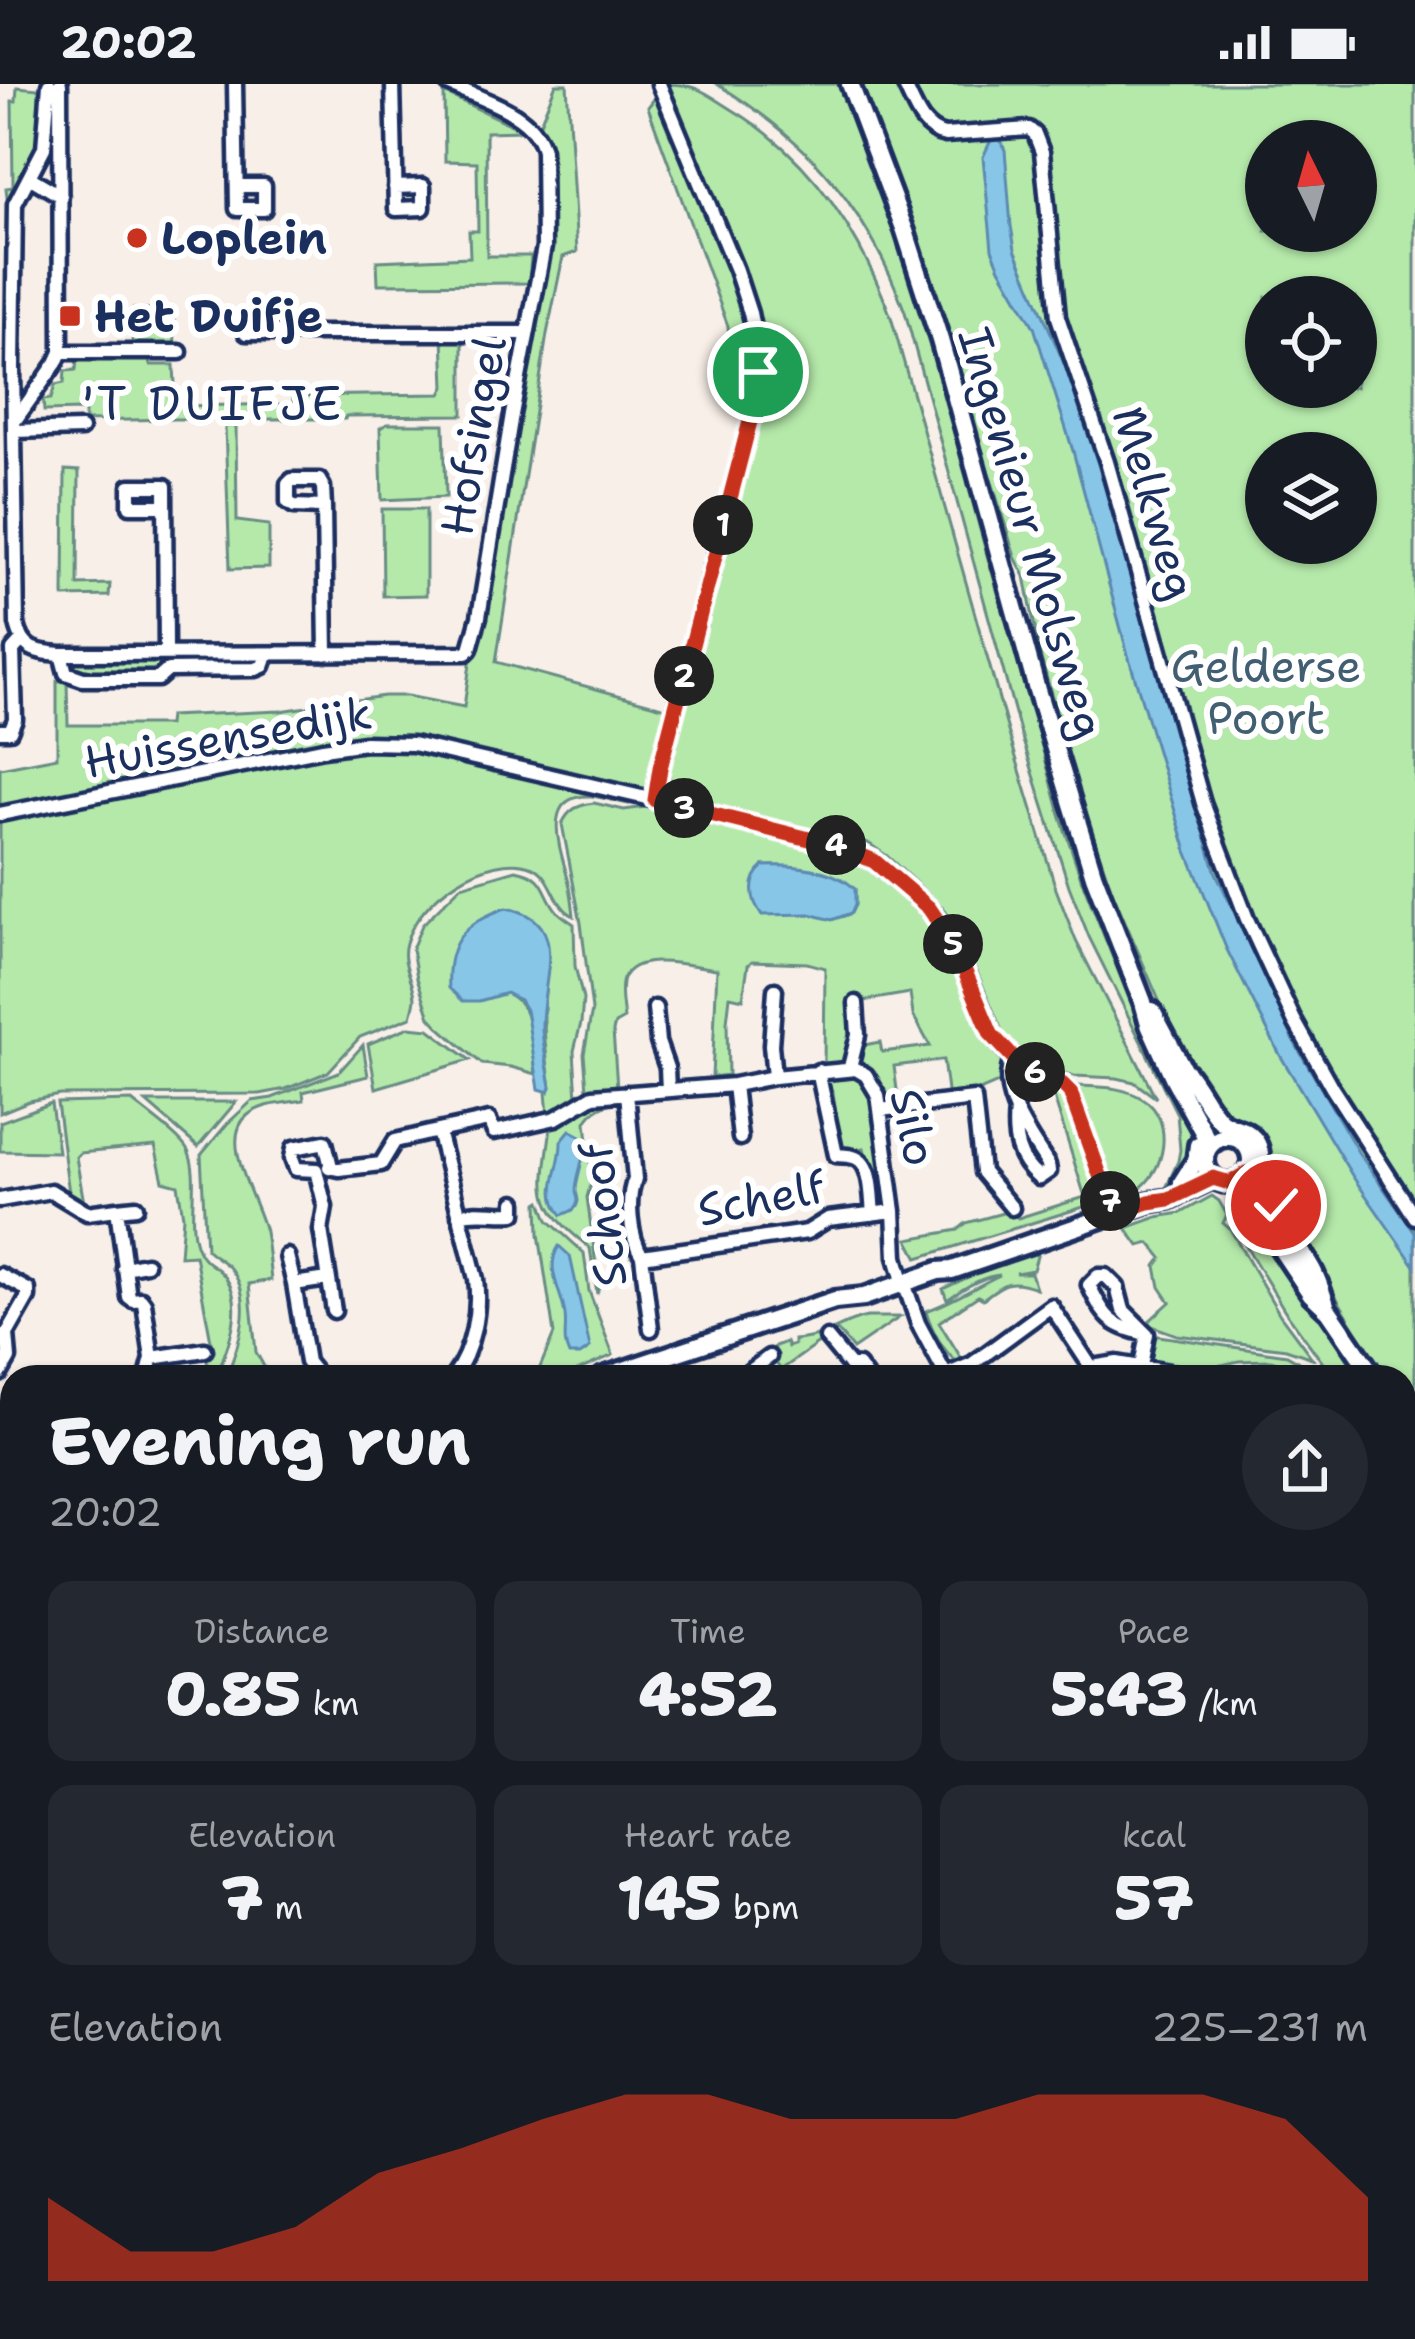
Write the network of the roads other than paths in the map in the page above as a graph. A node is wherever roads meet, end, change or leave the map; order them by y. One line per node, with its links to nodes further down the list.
1 (49, 84): 9 (street)
2 (60, 84): 12 (street)
3 (235, 84): 10 (street)
4 (393, 84): 11 (street)
5 (448, 84): 14 (street, Hofsingel)
6 (659, 84): 31 (street)
7 (850, 84): 39 (main road, Ingenieur Molsweg)
8 (904, 84): 64 (street, Melkweg)
9 (29, 177): 12 (street); 17 (street)
10 (237, 186)
11 (395, 187)
12 (61, 196): 15 (street)
13 (246, 333): 14 (street)
14 (527, 333): 29 (street, Hofsingel)
15 (61, 352): 16 (street); 18 (street)
16 (179, 352)
17 (13, 368): 18 (street); 20 (street)
18 (50, 372): 20 (street)
19 (81, 429): 20 (street)
20 (11, 436): 22 (street)
21 (0, 488): 22 (street)
22 (16, 488): 25 (street)
23 (165, 506): 26 (street)
24 (324, 507): 29 (street)
25 (22, 640): 27 (street, Hofsingel); 30 (street)
26 (166, 652): 27 (street, Hofsingel); 28 (street, Hofsingel)
27 (61, 654): 28 (street, Hofsingel)
28 (266, 654): 29 (street, Hofsingel)
29 (326, 654)
30 (0, 731)
31 (655, 800): 32 (street, Huissensedijk); 36 (street, Huissensedijk)
32 (0, 814)
33 (775, 990): 40 (street)
34 (856, 1003): 37 (street)
35 (655, 1007): 42 (street)
36 (1012, 1059): 45 (street); 62 (street)
37 (850, 1067): 38 (street, Silo); 44 (street, Silo)
38 (818, 1071): 40 (street, Silo); 61 (street)
39 (1180, 1076): 48 (main road, Ingenieur Molsweg); 53 (main road); 65 (main road)
40 (774, 1077): 41 (street, Silo)
41 (734, 1085): 42 (street, Silo); 47 (street)
42 (668, 1090): 43 (street, Silo)
43 (627, 1093): 46 (street, Silo); 67 (street, Schoof)
44 (880, 1110): 58 (street); 60 (street, Silo)
45 (1016, 1110): 45 (street)
46 (438, 1131): 49 (street); 63 (street)
47 (740, 1138)
48 (1217, 1141): 51 (main road); 52 (main road)
49 (331, 1167): 50 (street); 50 (street)
50 (316, 1170): 71 (street)
51 (1209, 1172): 52 (main road); 53 (main road); 56 (main road)
52 (1241, 1177): 65 (main road); 75 (main road)
53 (1183, 1182): 56 (main road)
54 (0, 1200): 59 (street)
55 (514, 1202): 63 (street)
56 (1149, 1202): 62 (main road)
57 (136, 1207): 59 (street)
58 (1012, 1208)
59 (117, 1209): 69 (street)
60 (894, 1211): 61 (street, Schelf); 73 (street, Silo)
61 (872, 1214): 67 (street, Schelf)
62 (1114, 1214): 73 (main road)
63 (459, 1215): 85 (street)
64 (1415, 1217)
65 (1279, 1220): 75 (main road)
66 (287, 1256): 72 (street)
67 (642, 1256): 76 (street, Schoof)
68 (146, 1264): 69 (street)
69 (124, 1268): 81 (street)
70 (0, 1275): 82 (street)
71 (328, 1279): 72 (street); 74 (street)
72 (294, 1284): 84 (street)
73 (905, 1287): 86 (main road); 89 (street, Silo)
74 (334, 1311)
75 (1329, 1311): 93 (main road)
76 (651, 1329)
77 (1148, 1334): 77 (street); 92 (street)
78 (827, 1338): 88 (street)
79 (205, 1350): 81 (street)
80 (769, 1357): 87 (street)
81 (152, 1358): 83 (street)
82 (5, 1365)
83 (150, 1365)
84 (309, 1365)
85 (462, 1365)
86 (640, 1365)
87 (758, 1365)
88 (849, 1365)
89 (940, 1365)
90 (970, 1365): 91 (street)
91 (1083, 1365)
92 (1141, 1365)
93 (1366, 1365)

